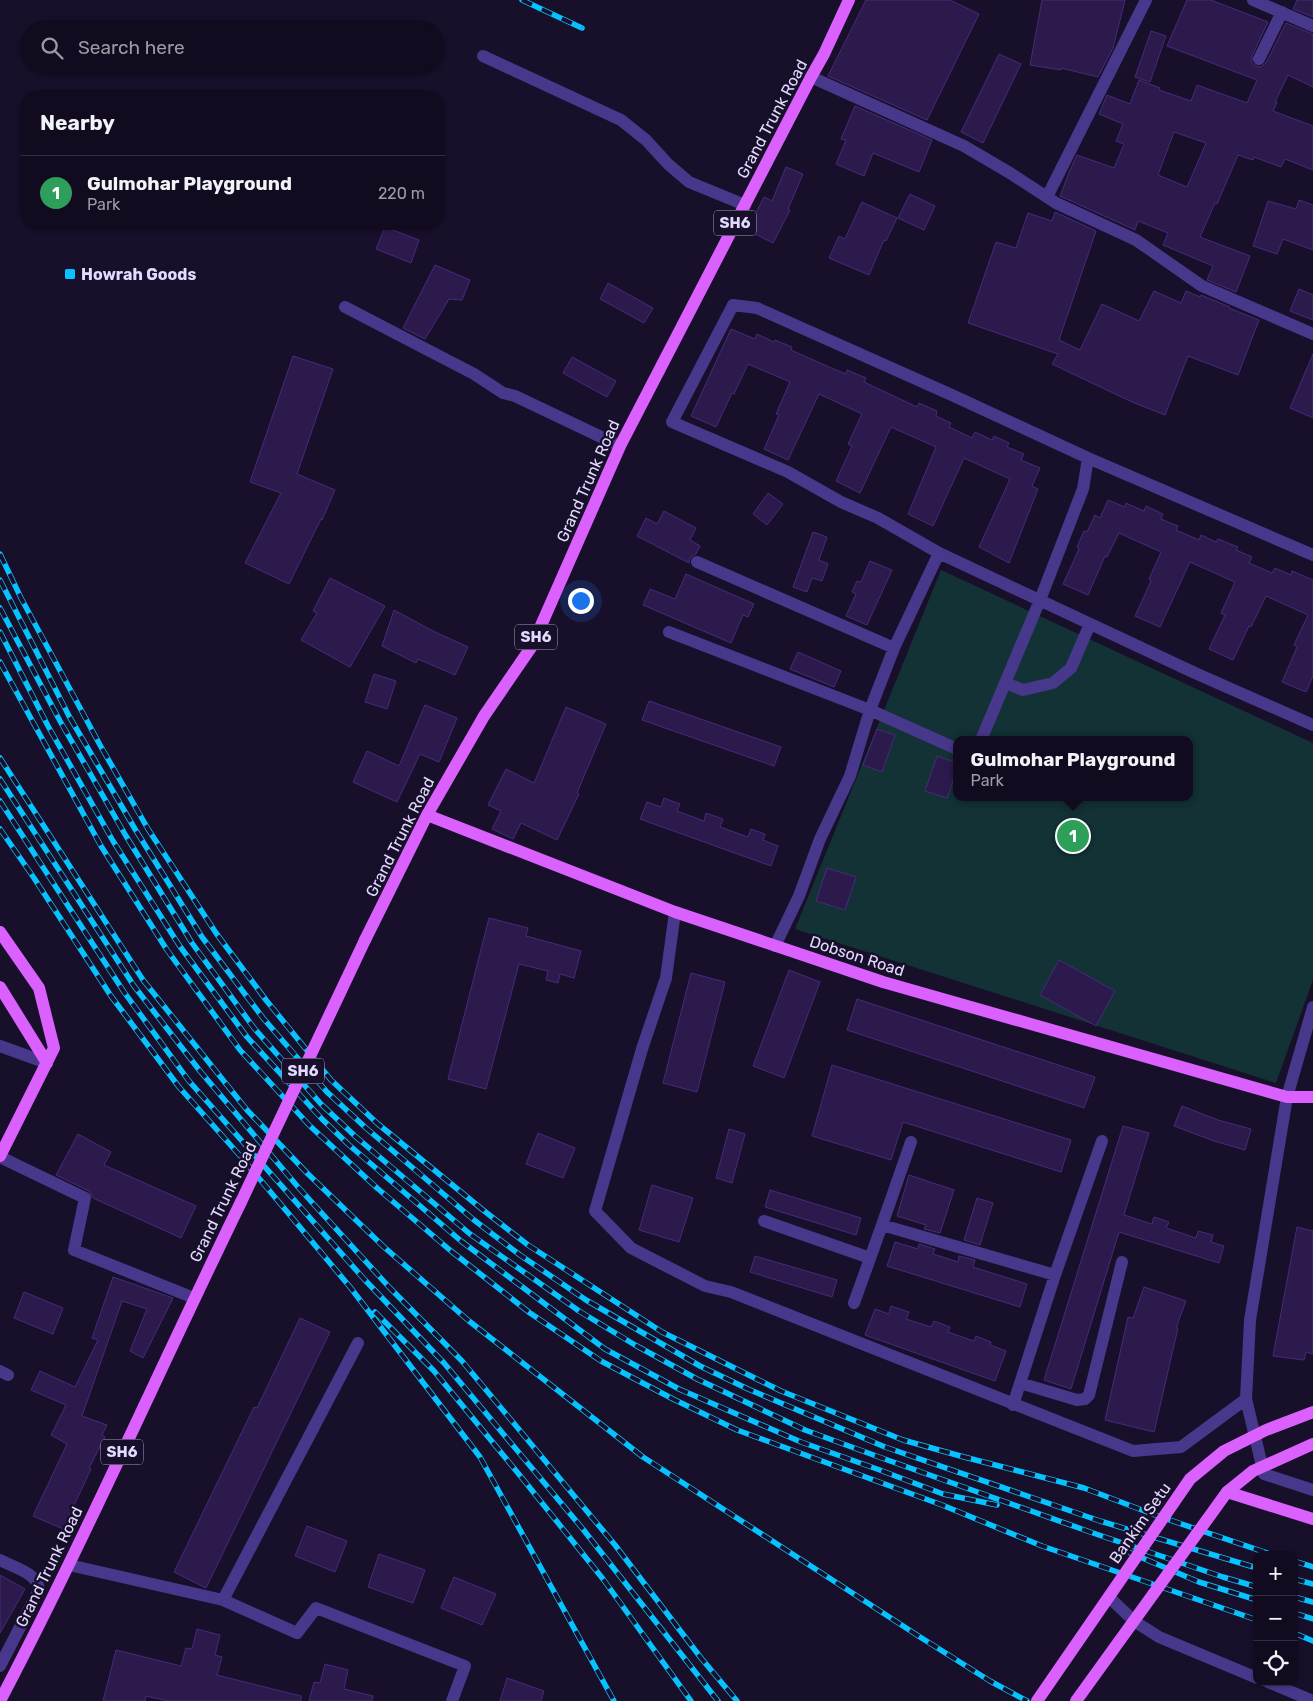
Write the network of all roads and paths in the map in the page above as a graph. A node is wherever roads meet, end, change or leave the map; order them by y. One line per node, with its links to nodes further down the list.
1 (850, 0): 8 (main road, Grand Trunk Road / SH6)
2 (1146, 0): 9 (street)
3 (1253, 0): 4 (street)
4 (1282, 12): 5 (street); 7 (street)
5 (1313, 26)
6 (484, 56): 10 (street)
7 (1259, 59)
8 (811, 77): 9 (street); 10 (main road, Grand Trunk Road / SH6)
9 (1047, 197): 12 (street)
10 (745, 205): 13 (main road, Grand Trunk Road / SH6)
11 (344, 307): 13 (street)
12 (1313, 334)
13 (620, 446): 27 (main road, Grand Trunk Road / SH6)
14 (1088, 458): 15 (street); 16 (street); 18 (street)
15 (940, 554): 18 (street); 21 (street)
16 (1313, 555)
17 (697, 562): 21 (street)
18 (1040, 600): 19 (street); 22 (street)
19 (1090, 624): 22 (street); 24 (street)
20 (669, 632): 23 (street)
21 (894, 648): 23 (street)
22 (1005, 684): 25 (street)
23 (870, 710): 26 (street); 30 (street)
24 (1313, 725)
25 (983, 736)
26 (953, 747)
27 (428, 815): 28 (main road, Dobson Road); 46 (main road, Grand Trunk Road / SH6, bridge)
28 (675, 912): 30 (main road, Dobson Road); 51 (street)
29 (0, 932): 35 (main road)
30 (775, 946): 36 (main road, Dobson Road)
31 (0, 987): 35 (main road)
32 (1313, 1007): 33 (street)
33 (1309, 1037): 36 (street)
34 (0, 1048): 35 (street)
35 (47, 1063): 40 (main road)
36 (1287, 1097): 37 (main road, Dobson Road); 50 (street)
37 (1313, 1097)
38 (1102, 1141): 45 (street)
39 (911, 1142): 42 (street)
40 (0, 1156): 46 (street)
41 (764, 1221): 43 (street)
42 (882, 1225): 43 (street); 45 (street)
43 (870, 1258): 47 (street)
44 (1122, 1262): 49 (street)
45 (1055, 1275): 49 (street)
46 (194, 1298): 58 (main road, Grand Trunk Road / SH6)
47 (854, 1303)
48 (358, 1343): 60 (street)
49 (1020, 1383): 51 (street)
50 (1246, 1398): 51 (street); 54 (street)
51 (1013, 1405)
52 (1313, 1412): 59 (main road, Bankim Setu, bridge)
53 (1313, 1444): 55 (main road, bridge)
54 (1313, 1490)
55 (1227, 1492): 56 (main road); 61 (main road, bridge)
56 (1313, 1519)
57 (0, 1560): 62 (street)
58 (69, 1565): 60 (street); 65 (main road, Grand Trunk Road / SH6)
59 (1109, 1597): 61 (street); 67 (main road, Bankim Setu, bridge)
60 (223, 1600): 66 (street)
61 (1134, 1621): 63 (street); 68 (main road, bridge)
62 (0, 1666)
63 (1253, 1676)
64 (1277, 1686): 69 (street)
65 (0, 1701)
66 (452, 1701)
67 (1037, 1701)
68 (1076, 1701)
69 (1313, 1701)

